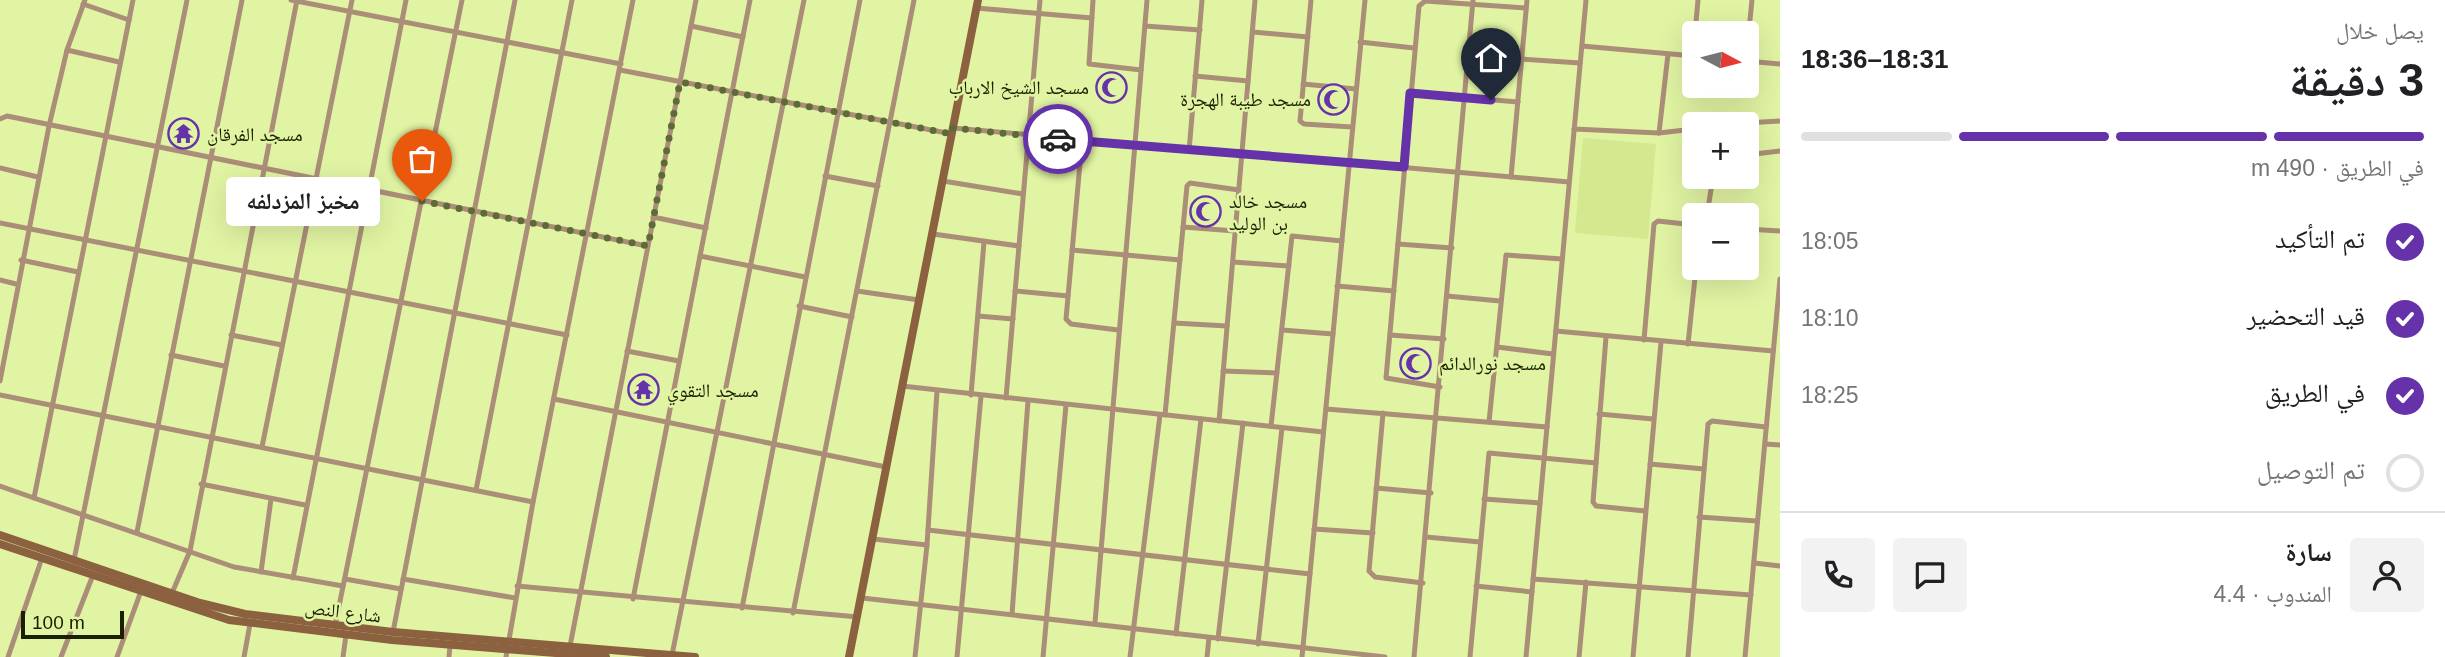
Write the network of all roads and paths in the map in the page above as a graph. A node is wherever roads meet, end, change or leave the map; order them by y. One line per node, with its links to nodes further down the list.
1 (133, 0): 34 (street)
2 (187, 0): 85 (street)
3 (242, 0): 90 (street)
4 (295, 0): 31 (street); 94 (street)
5 (352, 0): 31 (street)
6 (406, 0): 37 (street)
7 (462, 0): 41 (street)
8 (515, 0): 45 (street)
9 (572, 0): 50 (street)
10 (634, 0): 58 (street)
11 (696, 0): 38 (street)
12 (750, 0): 43 (street)
13 (804, 0): 69 (street)
14 (860, 0): 70 (street)
15 (914, 0): 74 (street)
16 (1040, 0): 32 (street)
17 (1093, 0): 33 (street)
18 (1147, 0): 39 (street)
19 (1202, 0): 40 (street)
20 (1255, 0): 42 (street)
21 (1311, 0): 44 (street)
22 (1365, 0): 46 (street)
23 (1527, 0): 30 (street)
24 (1586, 0): 47 (street)
25 (1698, 0): 35 (street)
26 (1752, 0): 36 (street)
27 (84, 2): 34 (street); 49 (street)
28 (1473, 2): 30 (street); 48 (street); 67 (street)
29 (977, 4): 32 (street); 79 (main road)
30 (1526, 8): 53 (street)
31 (349, 11): 37 (street); 99 (street)
32 (1039, 13): 33 (street); 81 (street)
33 (1092, 18): 59 (street)
34 (129, 20): 54 (street)
35 (1696, 21)
36 (1750, 21)
37 (402, 22): 41 (street); 103 (street)
38 (691, 26): 43 (street); 62 (street)
39 (1145, 26): 40 (street); 59 (street)
40 (1200, 30): 60 (street)
41 (455, 32): 45 (street); 106 (street)
42 (1253, 32): 44 (street); 61 (street)
43 (743, 37): 65 (street)
44 (1308, 37): 63 (street)
45 (508, 43): 50 (street); 107 (street)
46 (1360, 43): 48 (street); 64 (street)
47 (1582, 46): 51 (street); 56 (street)
48 (1414, 48): 66 (street)
49 (67, 50): 54 (street); 75 (street)
50 (562, 53): 58 (street); 109 (street)
51 (1668, 54): 52 (street); 80 (street)
52 (1682, 55)
53 (1521, 59): 56 (street); 68 (street)
54 (119, 62): 82 (street)
55 (1759, 62): 57 (street)
56 (1580, 63): 77 (street)
57 (1780, 64)
58 (620, 67): 62 (street); 118 (street)
59 (1141, 70): 84 (street)
60 (1195, 76): 61 (street); 86 (street)
61 (1248, 81): 89 (street)
62 (680, 82): 65 (street); 108 (street)
63 (1303, 84): 64 (street); 76 (street)
64 (1356, 89): 76 (street)
65 (732, 92): 69 (street); 114 (street)
66 (1410, 93): 67 (street); 92 (street)
67 (1464, 98): 68 (street); 95 (street)
68 (1518, 102): 98 (street)
69 (784, 103): 70 (street); 136 (street)
70 (837, 113): 74 (street); 96 (street)
71 (0, 119): 75 (street)
72 (1780, 121): 73 (street)
73 (1759, 122)
74 (890, 124): 79 (street); 102 (street)
75 (49, 126): 82 (street); 97 (street)
76 (1352, 127): 91 (street)
77 (1574, 129): 80 (street); 101 (street)
78 (1682, 130): 80 (street)
79 (952, 131): 81 (street); 100 (main road)
80 (1659, 133)
81 (1028, 136): 83 (street); 105 (street)
82 (105, 137): 85 (street); 120 (street)
83 (1082, 141): 84 (street); 128 (street)
84 (1136, 146): 86 (street); 129 (street)
85 (157, 148): 90 (street); 127 (street)
86 (1189, 151): 89 (street)
87 (1780, 151): 88 (street)
88 (1759, 153)
89 (1242, 155): 91 (street); 104 (street)
90 (209, 159): 94 (street); 134 (street)
91 (1349, 164): 92 (street); 121 (street)
92 (1404, 167): 95 (street); 123 (street)
93 (0, 168): 97 (street)
94 (264, 170): 99 (street); 139 (street)
95 (1460, 171): 98 (street); 126 (street)
96 (825, 176): 102 (street); 140 (street)
97 (38, 177): 113 (street)
98 (1511, 177): 101 (street)
99 (316, 180): 103 (street); 144 (street)
100 (943, 181): 105 (street); 119 (main road)
101 (1569, 182): 131 (street)
102 (878, 186): 147 (street)
103 (369, 190): 106 (street); 150 (street)
104 (1239, 190): 112 (street); 116 (street)
105 (1023, 194): 125 (street)
106 (422, 201): 107 (street); 155 (street)
107 (476, 212): 109 (street); 157 (street)
108 (653, 217): 114 (street); 124 (street)
109 (529, 222): 118 (street); 163 (street)
110 (0, 223): 113 (street)
111 (1682, 224): 174 (street)
112 (1183, 227): 116 (street); 133 (street)
113 (27, 228): 120 (street); 132 (street)
114 (706, 228): 130 (street)
115 (1759, 230): 117 (street)
116 (1235, 231): 135 (street)
117 (1780, 231)
118 (587, 234): 124 (street); 170 (street)
119 (933, 234): 122 (street); 153 (main road)
120 (84, 240): 127 (street); 138 (street)
121 (1342, 241): 137 (street); 146 (street)
122 (984, 242): 125 (street); 158 (street)
123 (1398, 244): 126 (street); 149 (street)
124 (648, 246): 179 (street)
125 (1019, 246): 148 (street)
126 (1452, 248): 152 (street)
127 (136, 250): 134 (street); 204 (street)
128 (1072, 250): 129 (street); 151 (street)
129 (1126, 255): 133 (street); 165 (street)
130 (700, 256): 136 (street); 183 (street)
131 (1562, 258): 154 (street); 167 (street)
132 (21, 260): 138 (street); 145 (street)
133 (1180, 260): 161 (street)
134 (190, 261): 139 (street); 182 (street)
135 (1233, 261): 137 (street); 164 (street)
136 (751, 266): 140 (street); 218 (street)
137 (1289, 266): 166 (street)
138 (78, 272): 197 (street)
139 (244, 272): 144 (street); 169 (street)
140 (805, 277): 156 (street)
141 (0, 279): 145 (street)
142 (1780, 279): 162 (street)
143 (1695, 280): 176 (street)
144 (295, 281): 150 (street); 177 (street)
145 (16, 284): 187 (street)
146 (1337, 286): 149 (street); 168 (street)
147 (857, 291): 153 (street); 159 (street)
148 (1015, 291): 151 (street); 160 (street)
149 (1394, 291): 171 (street)
150 (348, 292): 155 (street); 227 (street)
151 (1068, 296): 165 (street)
152 (1447, 296): 154 (street); 173 (street)
153 (919, 300): 188 (main road)
154 (1500, 301): 178 (street)
155 (401, 302): 157 (street); 231 (street)
156 (799, 306): 159 (street); 221 (street)
157 (453, 313): 163 (street); 233 (street)
158 (978, 316): 160 (street); 192 (street)
159 (852, 317): 225 (street)
160 (1013, 319): 194 (street)
161 (1174, 323): 164 (street); 205 (street)
162 (1778, 323): 180 (street)
163 (509, 324): 170 (street); 237 (street)
164 (1227, 326): 185 (street)
165 (1118, 330): 200 (street)
166 (1282, 330): 168 (street); 186 (street)
167 (1556, 331): 172 (street); 181 (street)
168 (1333, 334): 199 (street)
169 (231, 335): 177 (street); 184 (street)
170 (567, 335): 195 (street)
171 (1390, 335): 173 (street); 189 (street)
172 (1606, 337): 174 (street); 203 (street)
173 (1444, 339): 189 (street)
174 (1644, 340): 175 (street)
175 (1661, 342): 176 (street); 208 (street)
176 (1688, 344): 180 (street)
177 (282, 345): 224 (street)
178 (1497, 347): 181 (street); 211 (street)
179 (626, 351): 183 (street); 201 (street)
180 (1773, 351): 216 (street)
181 (1553, 354): 215 (street)
182 (171, 355): 184 (street); 213 (street)
183 (679, 361): 209 (street)
184 (224, 366): 220 (street)
185 (1223, 371): 186 (street); 210 (street)
186 (1277, 373): 214 (street)
187 (0, 381)
188 (902, 386): 190 (street); 230 (main road)
189 (1440, 387): 206 (street)
190 (937, 391): 192 (street); 250 (street)
191 (0, 395): 197 (street)
192 (971, 395): 193 (street)
193 (981, 396): 194 (street); 254 (street)
194 (1006, 398): 196 (street)
195 (554, 399): 201 (street); 242 (street)
196 (1028, 401): 198 (street); 257 (street)
197 (52, 405): 204 (street); 239 (street)
198 (1066, 405): 200 (street); 260 (street)
199 (1326, 409): 202 (street); 219 (street)
200 (1112, 410): 205 (street); 262 (street)
201 (614, 411): 209 (street); 289 (street)
202 (1383, 413): 206 (street); 236 (street)
203 (1599, 414): 208 (street); 228 (street)
204 (103, 415): 213 (street); 246 (street)
205 (1163, 415): 207 (street); 264 (street)
206 (1437, 418): 211 (street); 238 (street)
207 (1201, 419): 210 (street); 267 (street)
208 (1653, 419): 229 (street)
209 (668, 421): 218 (street); 293 (street)
210 (1219, 421): 212 (street)
211 (1489, 422): 215 (street)
212 (1242, 423): 214 (street); 269 (street)
213 (157, 426): 220 (street); 251 (street)
214 (1271, 426): 217 (street)
215 (1547, 427): 226 (street)
216 (1766, 427): 222 (street); 232 (street)
217 (1282, 428): 219 (street); 271 (street)
218 (719, 431): 221 (street); 294 (street)
219 (1324, 432): 249 (street)
220 (210, 437): 224 (street); 234 (street)
221 (773, 444): 225 (street); 296 (street)
222 (1765, 444): 223 (street); 248 (street)
223 (1780, 445)
224 (262, 447): 227 (street)
225 (824, 455): 230 (street); 298 (street)
226 (1544, 457): 228 (street); 241 (street); 243 (street)
227 (315, 458): 231 (street); 244 (street)
228 (1595, 463): 245 (street)
229 (1650, 464): 232 (street); 245 (street)
230 (886, 467): 256 (main road)
231 (368, 469): 233 (street); 279 (street)
232 (1704, 469): 247 (street)
233 (422, 480): 237 (street); 276 (street)
234 (201, 484): 240 (street); 263 (street)
235 (0, 486): 239 (street)
236 (1376, 488): 238 (street); 252 (street)
237 (476, 490): 242 (street)
238 (1431, 494): 255 (street)
239 (34, 498): 246 (street)
240 (271, 499): 244 (street); 272 (street)
241 (1484, 499): 243 (street); 258 (street)
242 (533, 502): 281 (street)
243 (1540, 503): 277 (street)
244 (304, 505): 275 (street)
245 (1645, 511): 283 (street)
246 (84, 514): 251 (street); 266 (street)
247 (1699, 517): 248 (street); 286 (street)
248 (1758, 521): 268 (street)
249 (1314, 528): 252 (street); 273 (street)
250 (928, 530): 254 (street); 261 (street)
251 (137, 532): 263 (street)
252 (1373, 533): 280 (street)
253 (0, 535): 266 (main road, شارع النص)
254 (971, 535): 257 (street); 297 (street)
255 (1426, 537): 258 (street); 280 (street)
256 (873, 539): 261 (street); 291 (main road)
257 (1017, 540): 260 (street); 299 (street)
258 (1480, 542): 282 (street)
259 (0, 544): 265 (main road, شارع النص)
260 (1056, 544): 262 (street); 301 (street)
261 (927, 545): 295 (street)
262 (1101, 550): 264 (street); 302 (street)
263 (190, 551): 272 (street); 288 (street)
264 (1144, 555): 267 (street); 305 (street)
265 (42, 558): 274 (main road, شارع النص); 317 (street)
266 (74, 560): 288 (main road, شارع النص)
267 (1184, 560): 269 (street); 307 (street)
268 (1754, 563): 270 (street); 290 (street)
269 (1227, 565): 271 (street); 310 (street)
270 (1780, 566)
271 (1267, 569): 273 (street); 311 (street)
272 (261, 572): 275 (street)
273 (1310, 574): 314 (street)
274 (93, 575): 285 (main road, شارع النص); 318 (street)
275 (293, 578): 279 (street)
276 (403, 579): 284 (street); 292 (street)
277 (1533, 579): 278 (street); 287 (street)
278 (1586, 582): 283 (street); 336 (street)
279 (344, 583): 284 (street); 304 (street)
280 (1423, 583): 333 (street)
281 (517, 586): 289 (street); 292 (street)
282 (1476, 586): 287 (street); 334 (street)
283 (1638, 586): 286 (street); 337 (street)
284 (401, 589): 306 (street)
285 (141, 591): 303 (main road, شارع النص); 319 (street)
286 (1693, 591): 290 (street); 338 (street)
287 (1532, 592): 335 (street)
288 (172, 593): 304 (main road, شارع النص)
289 (580, 594): 293 (street); 315 (street)
290 (1751, 595): 339 (street)
291 (862, 597): 295 (street); 300 (main road)
292 (515, 598): 313 (street)
293 (633, 599): 294 (street)
294 (684, 603): 296 (street); 316 (street)
295 (921, 606): 297 (street); 326 (street)
296 (742, 608): 298 (street)
297 (964, 611): 299 (street); 327 (street)
298 (793, 613): 300 (street)
299 (1012, 614): 301 (street)
300 (858, 617): 325 (main road)
301 (1048, 619): 302 (street); 328 (street)
302 (1095, 623): 305 (street)
303 (250, 624): 308 (main road, شارع النص); 320 (street)
304 (335, 626): 306 (main road, شارع النص)
305 (1134, 628): 307 (street); 329 (street)
306 (393, 632): 313 (main road, شارع النص)
307 (1175, 634): 309 (street)
308 (346, 635): 312 (main road, شارع النص); 321 (street)
309 (1209, 638): 310 (street); 330 (street)
310 (1218, 639): 311 (street)
311 (1258, 644): 314 (street)
312 (450, 645): 313 (main road, شارع النص); 322 (street)
313 (506, 649): 315 (main road, شارع النص)
314 (1303, 650): 331 (street); 332 (street)
315 (566, 652): 316 (main road, شارع النص); 323 (main road, شارع النص)
316 (672, 655): 324 (main road, شارع النص)
317 (8, 657)
318 (61, 657)
319 (117, 657)
320 (244, 657)
321 (343, 657)
322 (449, 657)
323 (606, 657)
324 (695, 657)
325 (849, 657)
326 (915, 657)
327 (957, 657)
328 (1044, 657)
329 (1130, 657)
330 (1207, 657)
331 (1302, 657)
332 (1385, 657)
333 (1414, 657)
334 (1470, 657)
335 (1526, 657)
336 (1579, 657)
337 (1633, 657)
338 (1688, 657)
339 (1745, 657)

